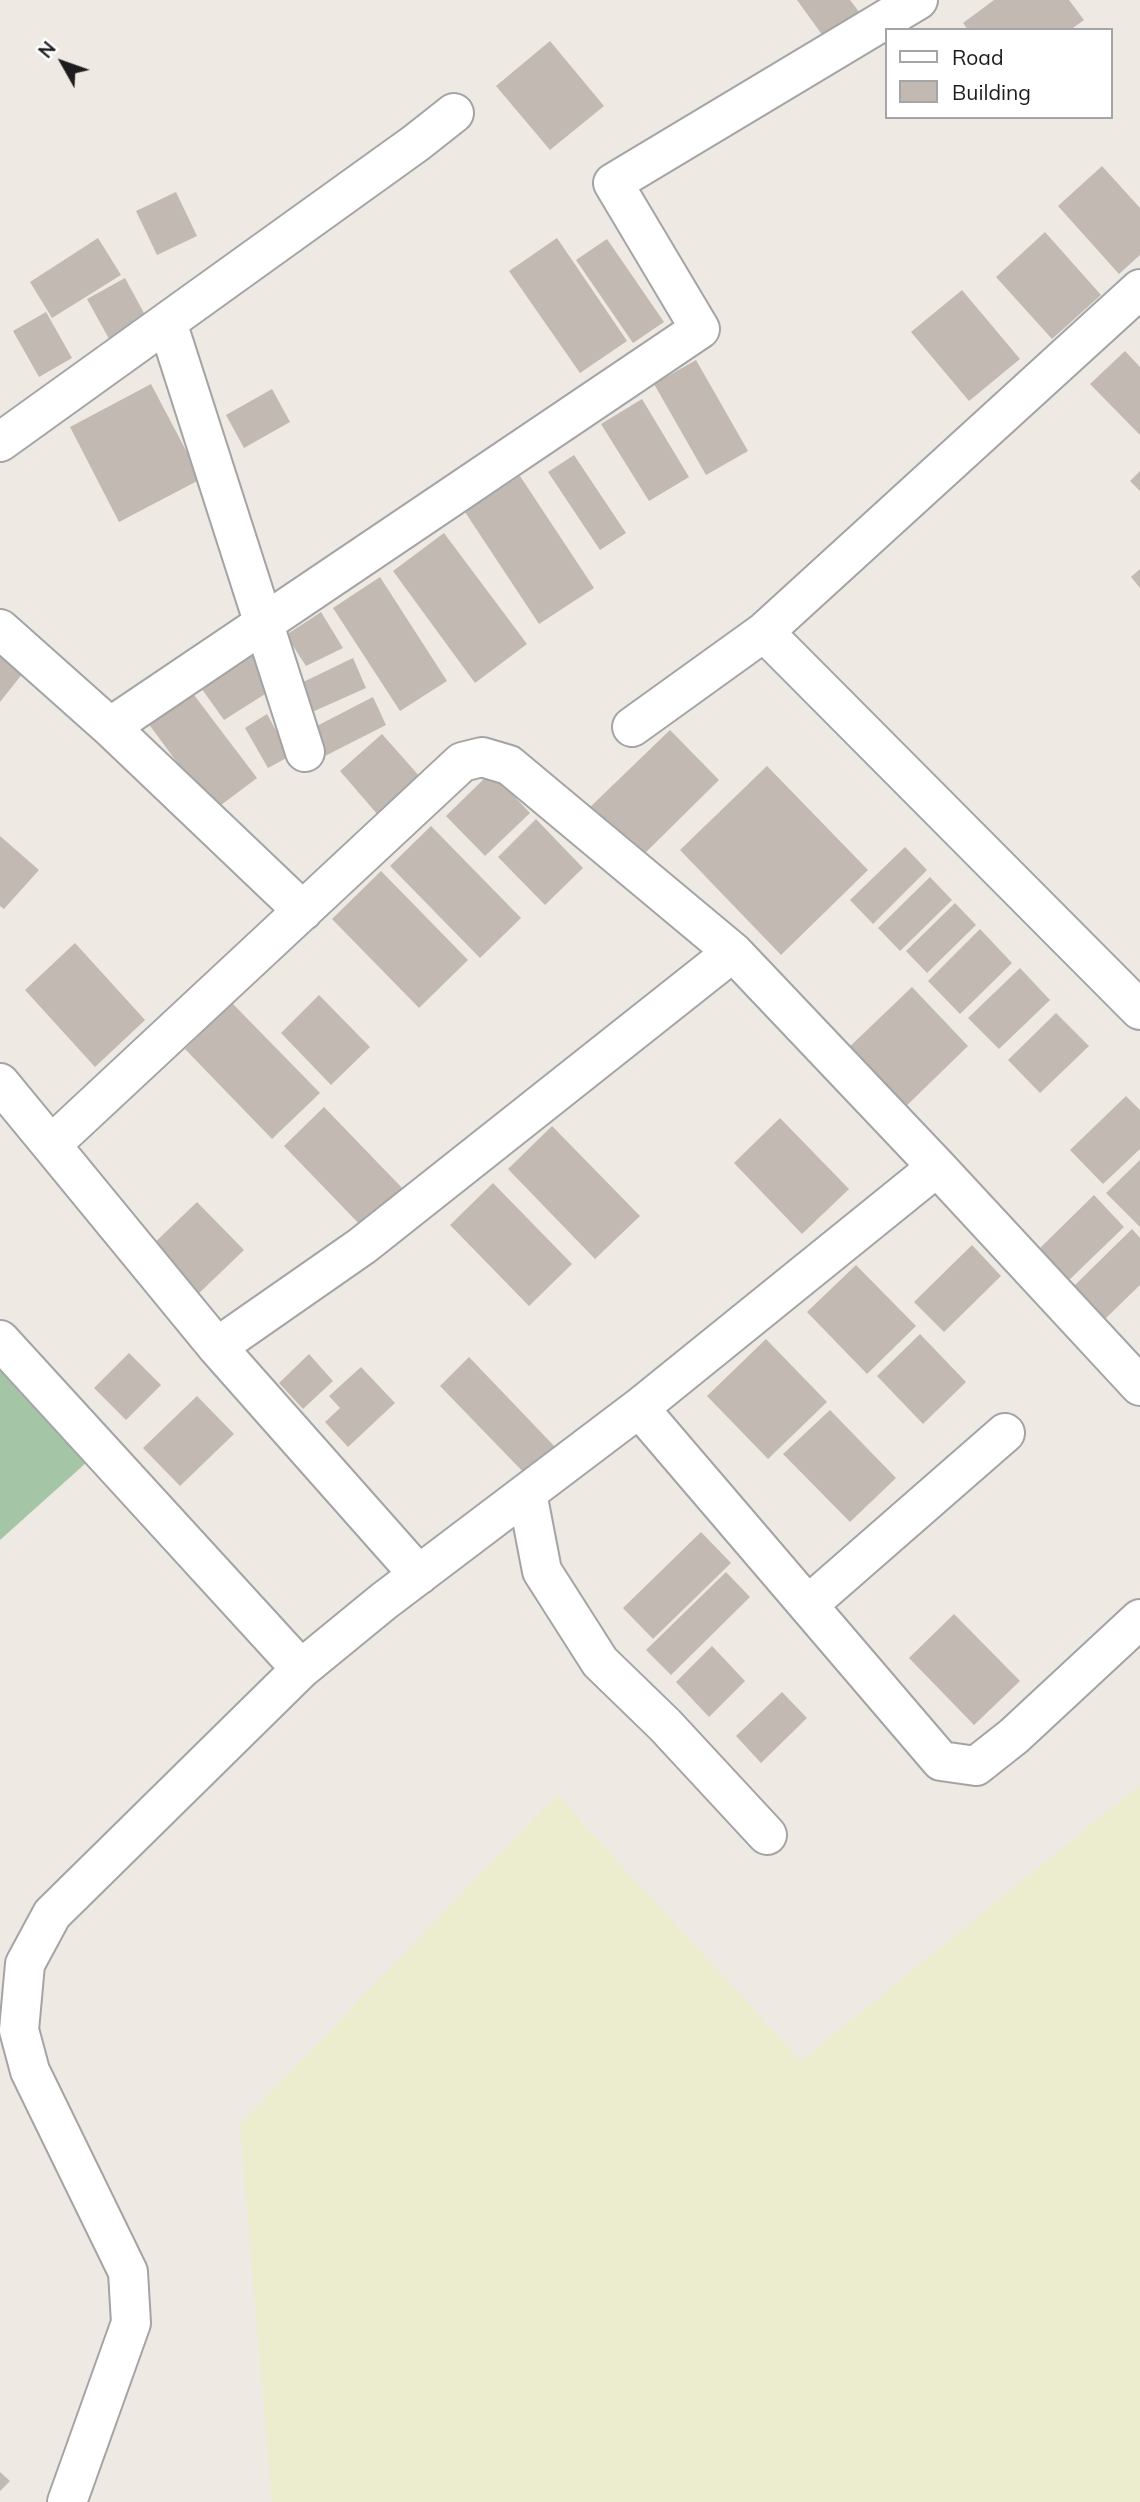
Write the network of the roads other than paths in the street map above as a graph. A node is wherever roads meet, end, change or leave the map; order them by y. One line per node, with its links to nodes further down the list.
1 (918, 0): 6 (street)
2 (454, 113): 4 (street)
3 (1140, 289): 8 (street)
4 (167, 322): 5 (street); 6 (street)
5 (0, 442)
6 (262, 624): 9 (street); 11 (street)
7 (0, 629): 9 (street)
8 (764, 632): 10 (street); 14 (street)
9 (110, 727): 12 (street)
10 (632, 727)
11 (305, 752)
12 (303, 911): 13 (street); 16 (street)
13 (733, 952): 17 (street); 19 (street)
14 (1140, 1010)
15 (0, 1083): 16 (street)
16 (51, 1145): 19 (street)
17 (937, 1167): 20 (street); 21 (street)
18 (0, 1340): 27 (street)
19 (217, 1348): 24 (street)
20 (1140, 1386)
21 (639, 1408): 23 (street); 25 (street)
22 (1005, 1433): 25 (street)
23 (527, 1493): 24 (street); 28 (street)
24 (419, 1575): 27 (street)
25 (807, 1605): 26 (street)
26 (1140, 1619)
27 (301, 1669): 29 (street)
28 (767, 1835)
29 (10, 2032): 30 (street)
30 (67, 2502)

